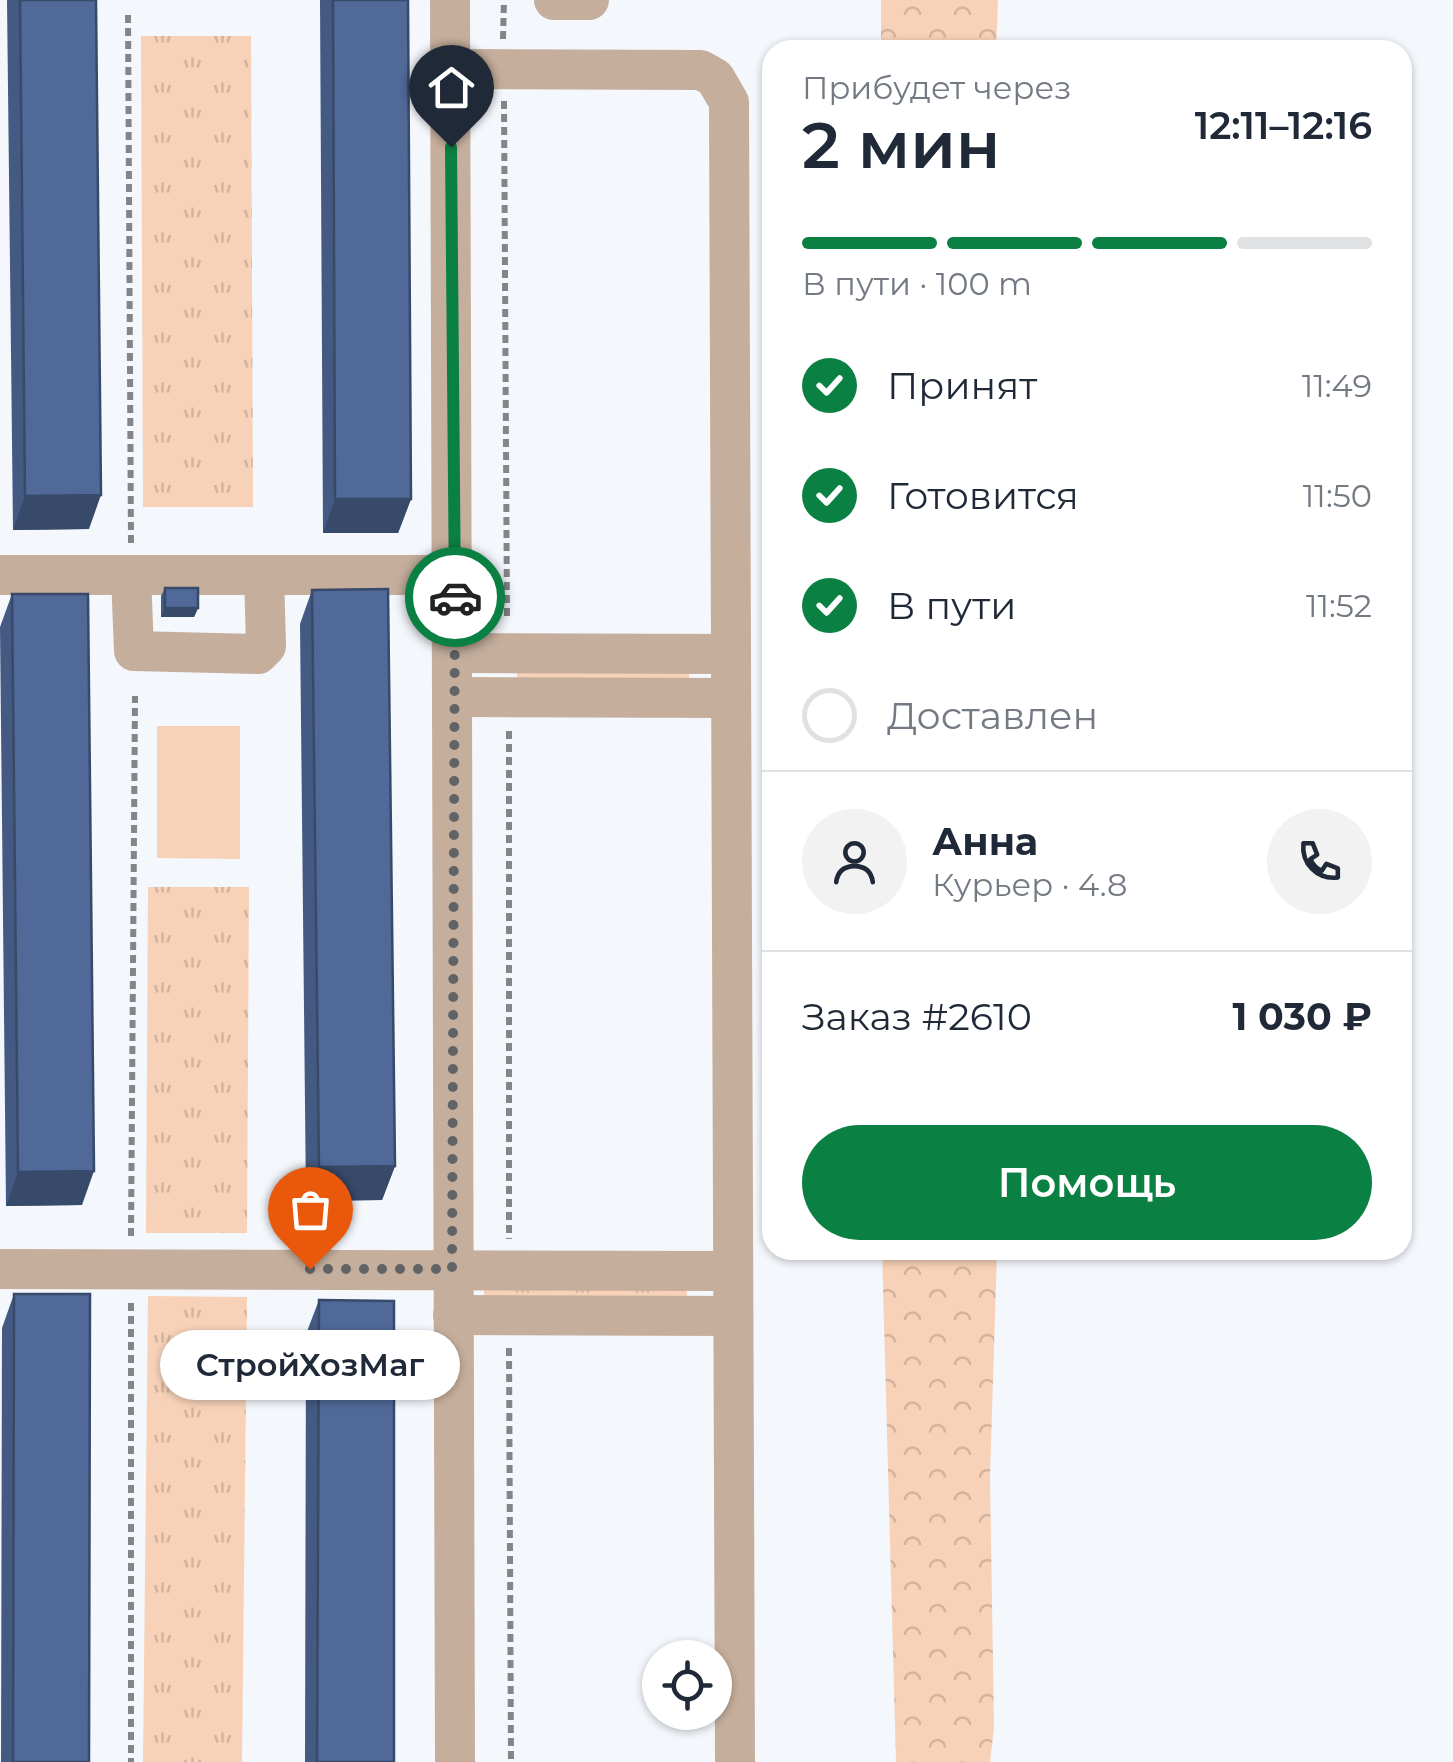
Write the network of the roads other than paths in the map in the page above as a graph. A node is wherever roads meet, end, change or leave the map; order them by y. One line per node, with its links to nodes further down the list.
1 (450, 0): 4 (street)
2 (554, 0): 3 (street)
3 (588, 0)
4 (450, 69): 5 (street); 10 (street)
5 (454, 574): 7 (street); 9 (street)
6 (131, 575): 7 (street); 7 (street); 8 (street)
7 (264, 575)
8 (0, 576)
9 (455, 653): 10 (street); 11 (street)
10 (731, 654): 12 (street)
11 (455, 697): 12 (street); 14 (street)
12 (731, 698): 15 (street)
13 (0, 1269): 14 (street)
14 (452, 1269): 15 (street); 16 (street)
15 (733, 1271): 17 (street)
16 (453, 1315): 17 (street); 18 (street)
17 (733, 1316): 19 (street)
18 (455, 1762)
19 (735, 1762)

